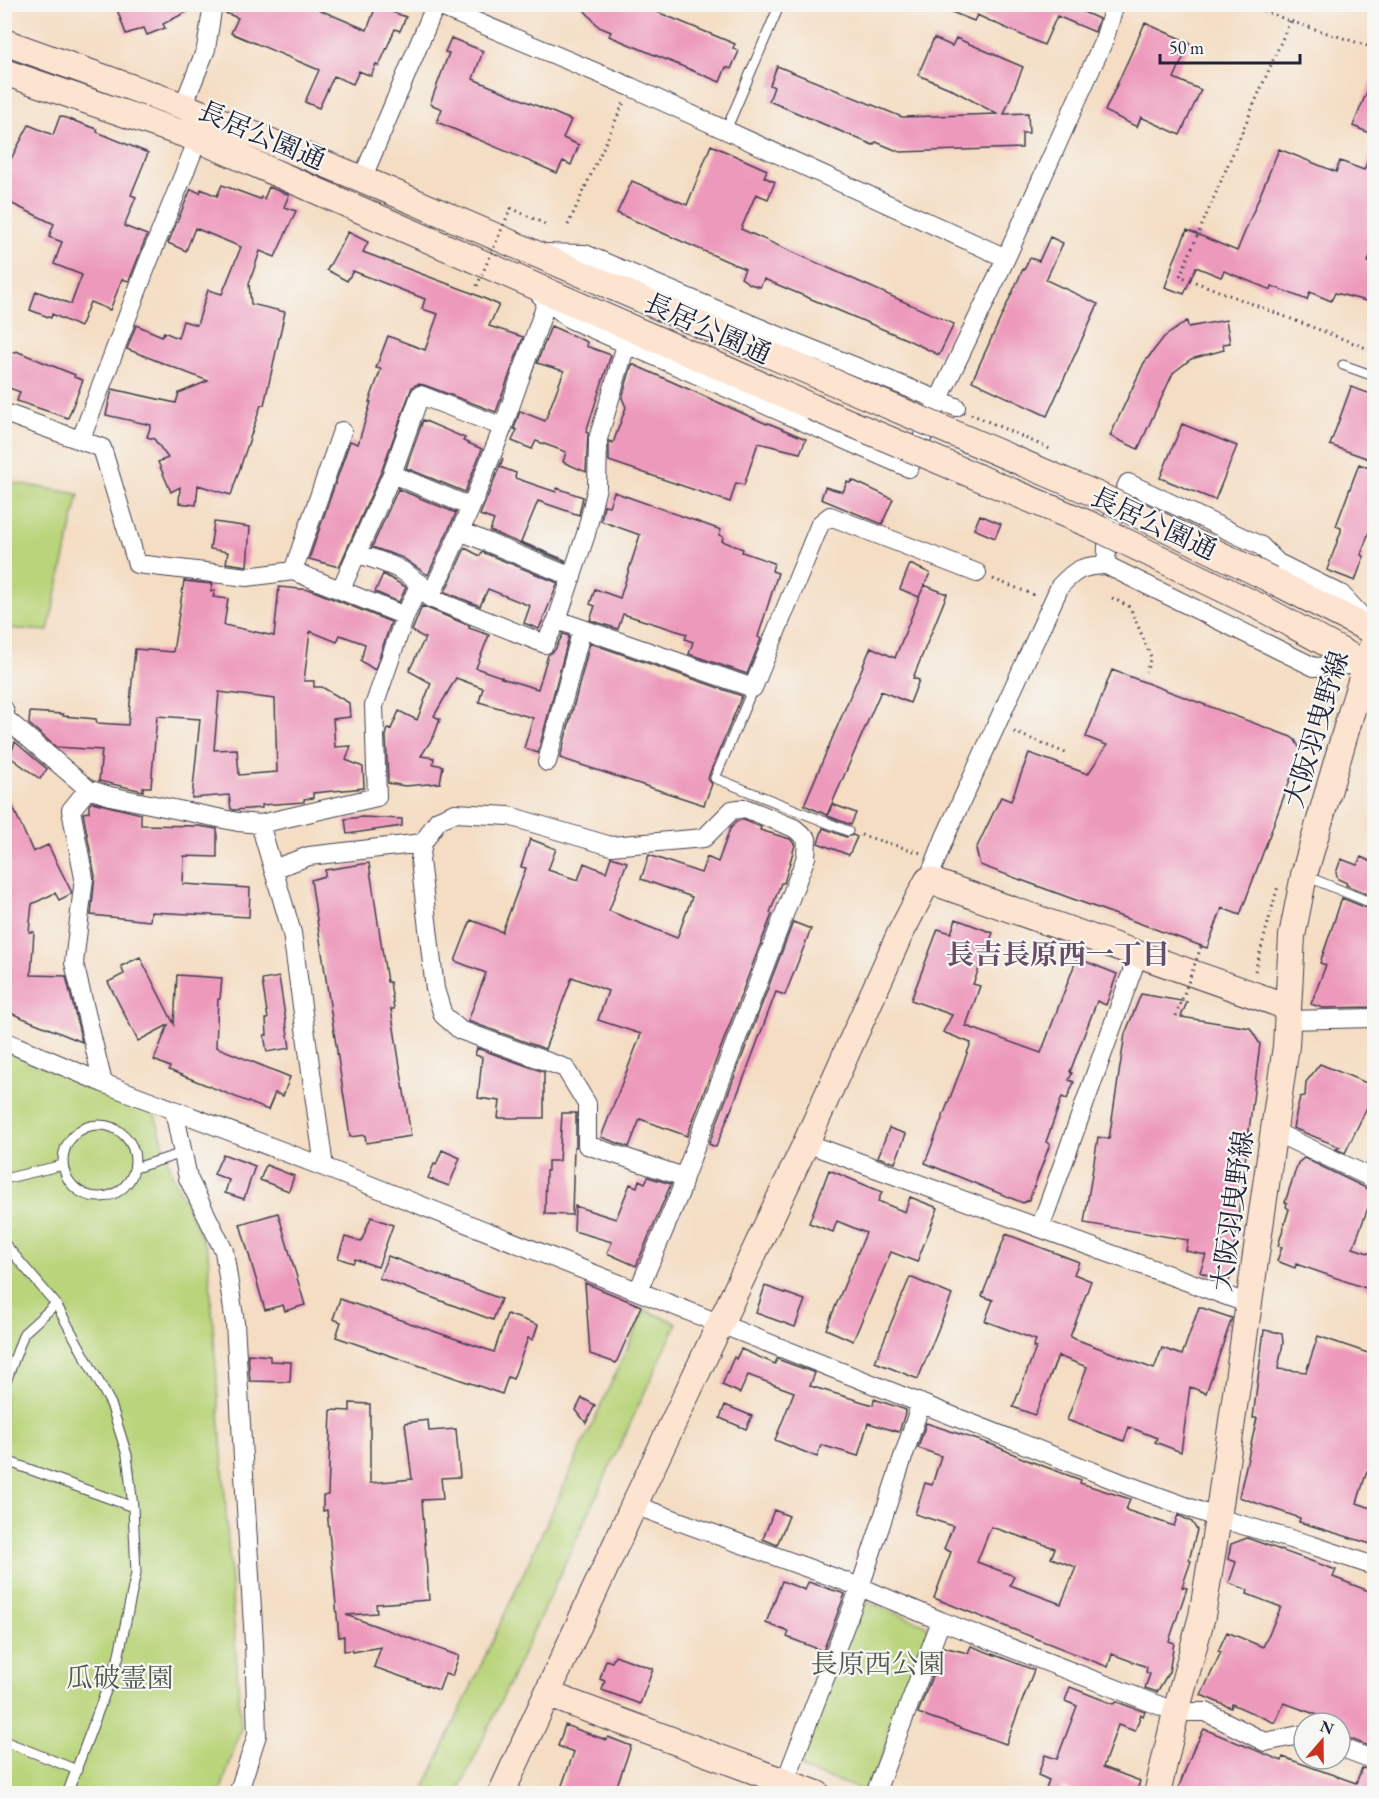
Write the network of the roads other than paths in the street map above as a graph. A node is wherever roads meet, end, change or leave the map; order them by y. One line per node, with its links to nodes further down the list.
1 (213, 4): 7 (street)
2 (780, 4): 8 (lane)
3 (1115, 4): 12 (street)
4 (435, 5): 8 (street); 10 (street)
5 (4, 42): 7 (main road, 長居公園通)
6 (4, 72): 9 (main road, 長居公園通)
7 (183, 106): 10 (main road, 長居公園通)
8 (726, 130): 12 (street)
9 (198, 139): 13 (main road, 長居公園通); 23 (street)
10 (362, 178): 11 (main road, 長居公園通)
11 (535, 253): 18 (street); 37 (main road, 長居公園通, bridge)
12 (1006, 258): 18 (street)
13 (521, 280): 14 (street); 39 (main road, 長居公園通, bridge)
14 (547, 301): 15 (street); 21 (street)
15 (626, 345): 18 (street); 31 (street)
16 (1343, 365): 17 (lane)
17 (1374, 376)
18 (939, 399): 19 (street)
19 (956, 407)
20 (4, 416): 23 (street)
21 (503, 427): 24 (street); 25 (street)
22 (342, 431): 29 (street)
23 (81, 439): 29 (street)
24 (392, 474): 25 (street); 27 (street)
25 (471, 507): 26 (street)
26 (460, 531): 31 (street); 33 (street)
27 (356, 554): 32 (street); 33 (street)
28 (1106, 565): 37 (street); 39 (street); 48 (street)
29 (292, 571): 32 (street)
30 (977, 573): 40 (street)
31 (572, 577): 35 (street)
32 (342, 589): 34 (street)
33 (425, 591): 34 (street); 35 (street)
34 (405, 616): 44 (street)
35 (557, 620): 36 (street)
36 (582, 629): 40 (street); 42 (street)
37 (1374, 631)
38 (1374, 640): 39 (main road, 大阪羽曳野線)
39 (1371, 666): 49 (main road, 大阪羽曳野線)
40 (753, 688): 45 (lane)
41 (4, 709): 43 (street)
42 (547, 762)
43 (88, 789): 44 (street); 55 (street)
44 (260, 824): 47 (street)
45 (848, 831)
46 (423, 843): 47 (street); 63 (street); 63 (street)
47 (273, 869): 61 (street)
48 (932, 869): 51 (main road); 58 (main road)
49 (1304, 876): 50 (lane); 52 (main road, 大阪羽曳野線)
50 (1374, 904)
51 (1138, 955): 52 (main road); 66 (street)
52 (1288, 1013): 53 (street); 57 (main road, 大阪羽曳野線)
53 (1374, 1018)
54 (4, 1041): 55 (street)
55 (103, 1083): 56 (street)
56 (174, 1110): 59 (street); 61 (street)
57 (1273, 1131): 65 (street); 70 (main road, 大阪羽曳野線)
58 (806, 1143): 66 (street); 71 (main road)
59 (183, 1153): 62 (lane); 90 (street)
60 (63, 1165): 62 (lane); 62 (lane); 64 (lane)
61 (324, 1167): 68 (street)
62 (135, 1168)
63 (684, 1177): 68 (street)
64 (4, 1179)
65 (1374, 1179)
66 (1040, 1228): 70 (street)
67 (4, 1243): 69 (lane)
68 (638, 1292): 71 (street)
69 (56, 1304): 72 (lane); 76 (lane)
70 (1249, 1304): 77 (main road, 大阪羽曳野線)
71 (720, 1324): 73 (street); 75 (main road)
72 (4, 1387)
73 (921, 1403): 77 (street); 79 (street)
74 (4, 1460): 76 (lane)
75 (634, 1505): 79 (street); 81 (main road)
76 (133, 1507): 87 (lane)
77 (1218, 1518): 78 (street); 82 (main road, 大阪羽曳野線)
78 (1374, 1566)
79 (860, 1587): 80 (street); 88 (street)
80 (941, 1621): 82 (street); 93 (street)
81 (547, 1694): 88 (main road); 91 (main road)
82 (1176, 1712): 83 (street); 94 (main road, 大阪羽曳野線)
83 (1292, 1736)
84 (4, 1741): 87 (lane)
85 (1352, 1752): 86 (street)
86 (1374, 1760)
87 (77, 1770): 89 (lane)
88 (785, 1782): 92 (main road)
89 (67, 1794)
90 (238, 1794)
91 (501, 1794)
92 (817, 1794)
93 (875, 1794)
94 (1157, 1794)

